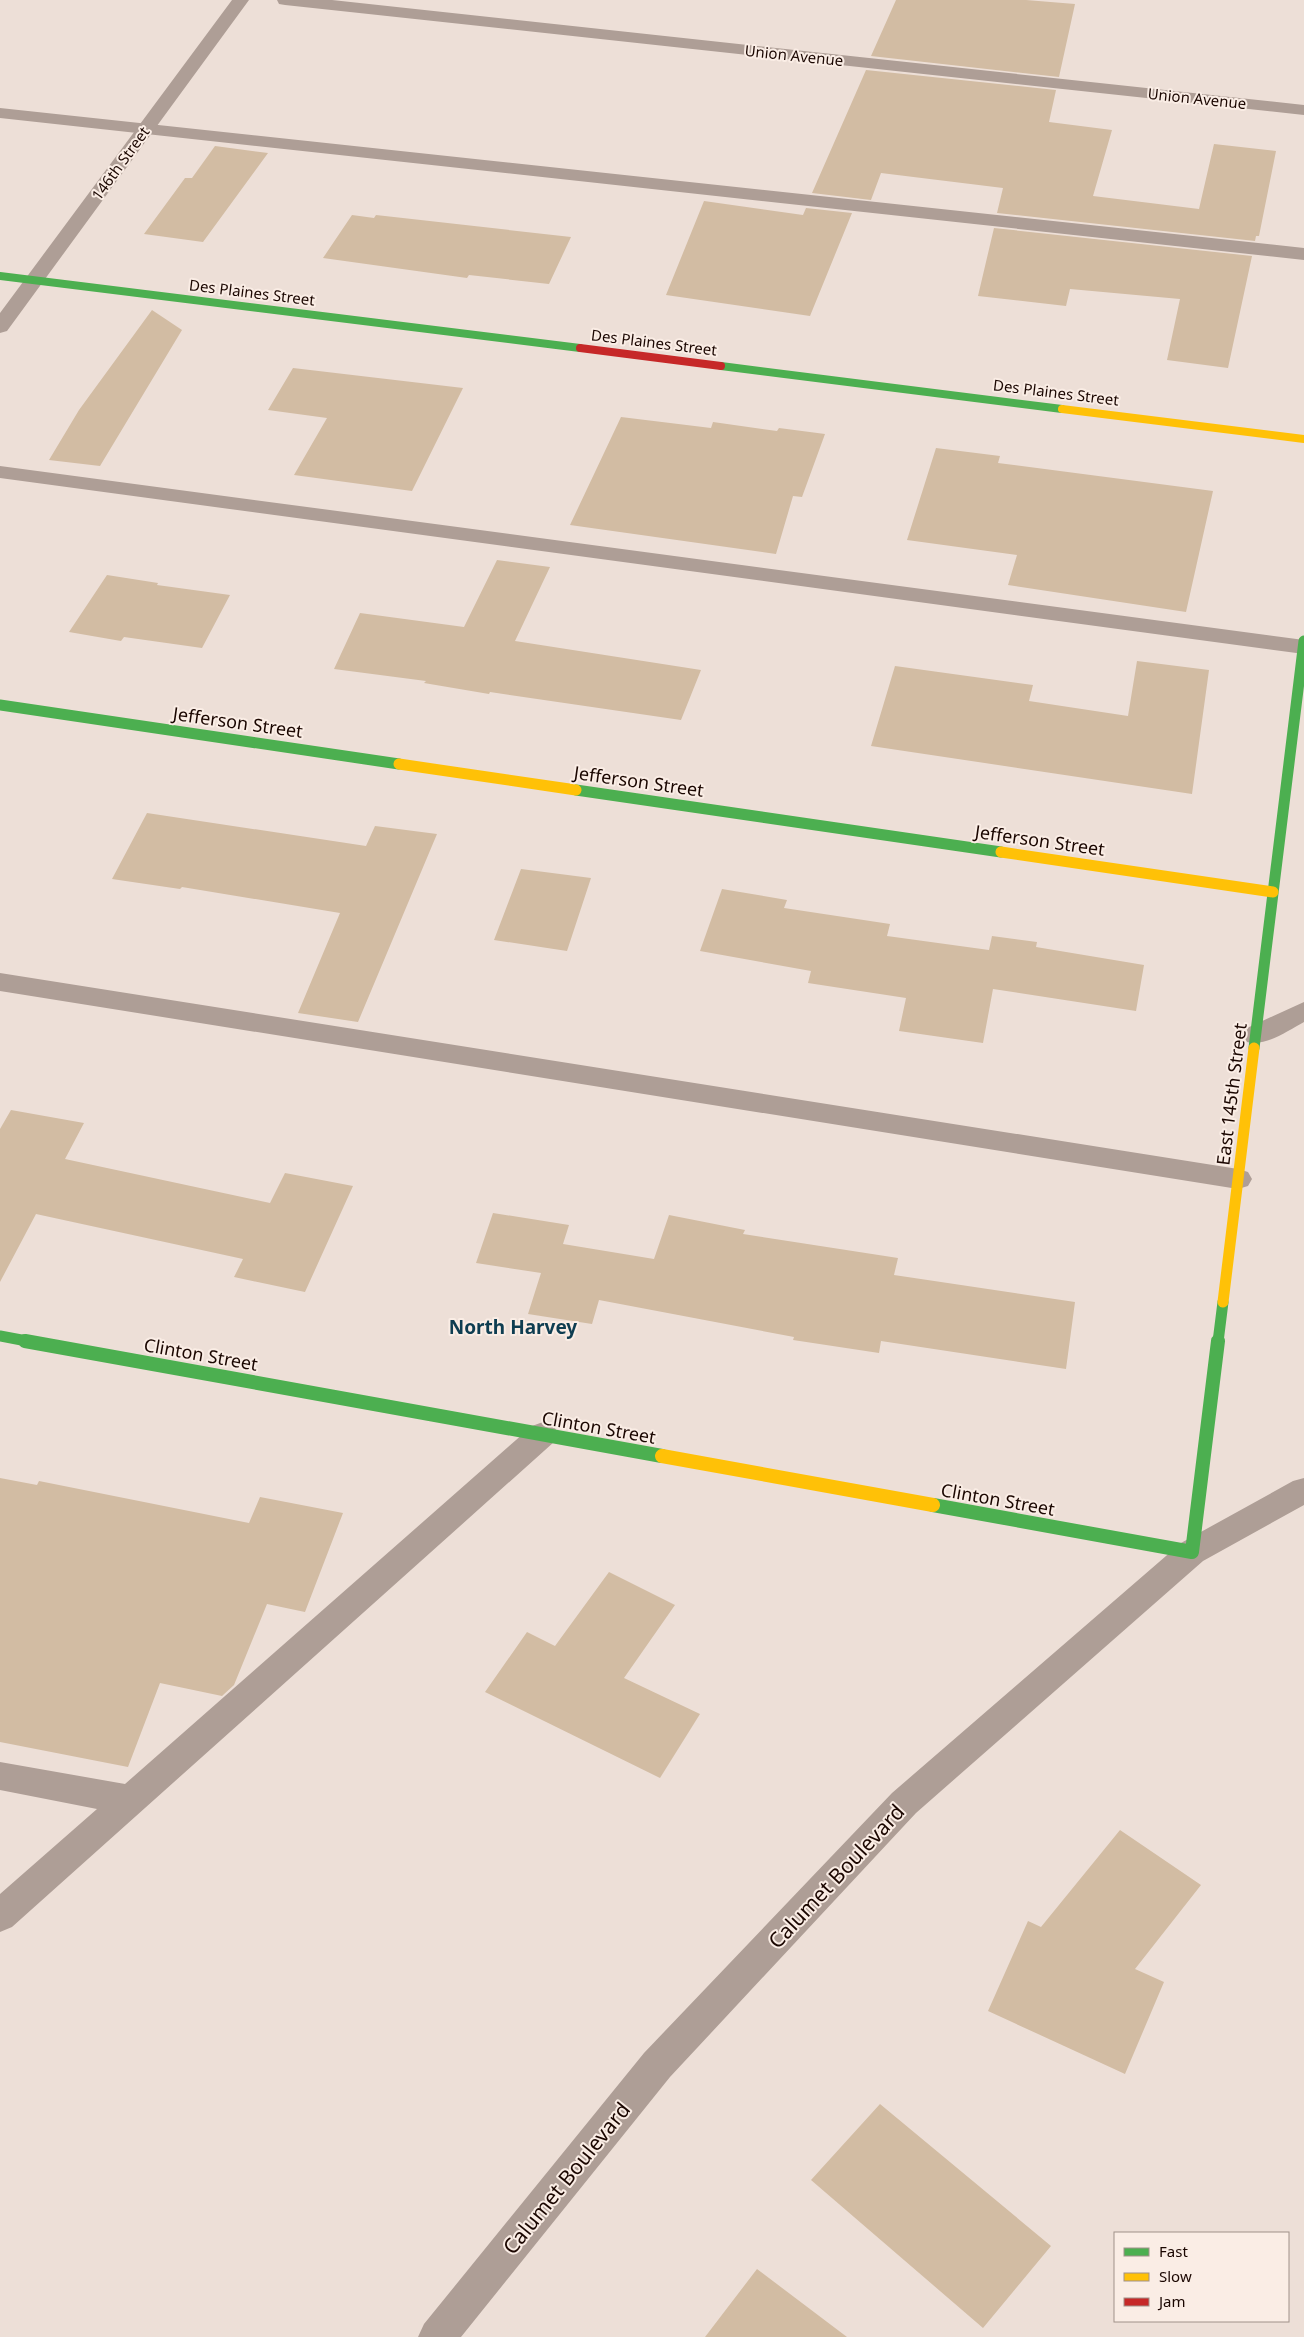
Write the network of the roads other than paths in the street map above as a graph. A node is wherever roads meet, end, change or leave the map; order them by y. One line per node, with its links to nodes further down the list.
1 (241, 0): 5 (street, 146th Street)
2 (285, 0): 3 (street, Union Avenue)
3 (1304, 110)
4 (0, 113): 5 (street)
5 (146, 128): 6 (street); 8 (street, 146th Street)
6 (1304, 254)
7 (0, 276): 8 (street, Des Plaines Street)
8 (34, 280): 9 (street, 146th Street); 10 (street, Des Plaines Street)
9 (0, 327)
10 (1304, 439)
11 (0, 472): 13 (street)
12 (1304, 641): 13 (street, East 145th Street)
13 (1304, 646): 15 (street, East 145th Street)
14 (0, 705): 15 (street, Jefferson Street)
15 (1273, 892): 18 (street, East 145th Street)
16 (0, 982): 19 (street)
17 (1304, 1012): 18 (street)
18 (1256, 1034): 19 (street, East 145th Street)
19 (1238, 1179): 23 (street, East 145th Street)
20 (0, 1336): 21 (street, Clinton Street)
21 (543, 1434): 23 (street, Clinton Street); 25 (street)
22 (1304, 1490): 23 (street, Calumet Boulevard)
23 (1192, 1552): 27 (street, Calumet Boulevard)
24 (0, 1776): 25 (street)
25 (130, 1800): 26 (street)
26 (0, 1916)
27 (437, 2337)

